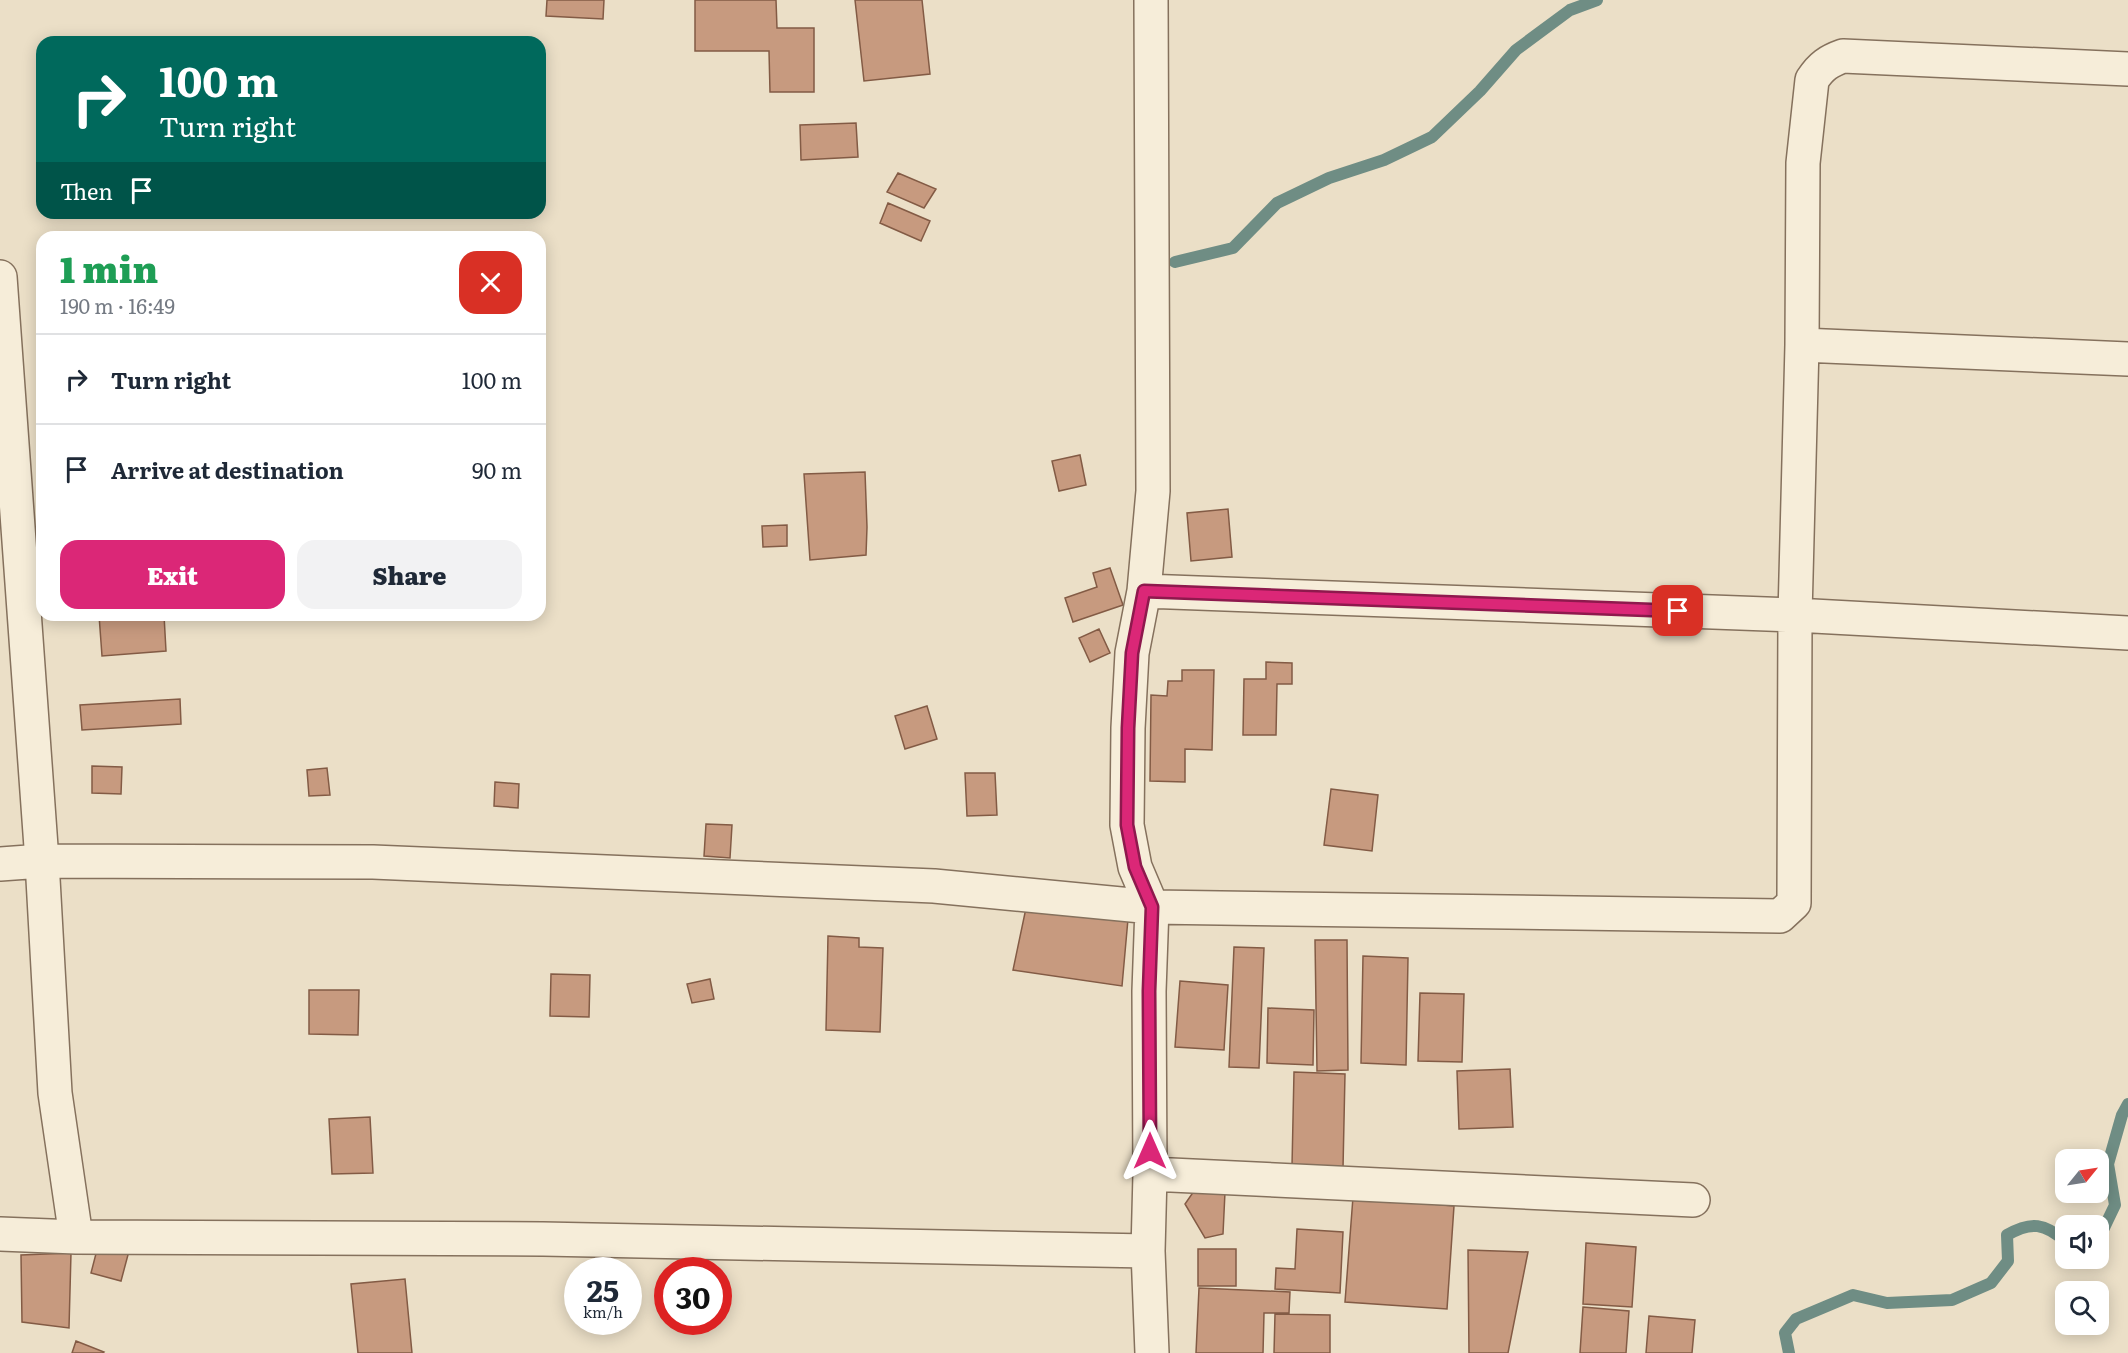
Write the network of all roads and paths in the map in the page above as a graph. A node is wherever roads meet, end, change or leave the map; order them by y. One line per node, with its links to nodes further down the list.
1 (1151, 0): 7 (street)
2 (2128, 69): 5 (street)
3 (0, 277): 4 (street)
4 (1, 323): 10 (street)
5 (1802, 345): 6 (street); 8 (street)
6 (2128, 359)
7 (1144, 591): 8 (street); 12 (street)
8 (1794, 615): 9 (street); 12 (street)
9 (2128, 633)
10 (42, 861): 11 (street); 12 (street); 16 (street)
11 (0, 864)
12 (1152, 907): 13 (street)
13 (1150, 1174): 14 (street); 17 (street)
14 (1693, 1200)
15 (0, 1234): 16 (street)
16 (76, 1237): 17 (street)
17 (1148, 1251): 18 (street)
18 (1152, 1353)

